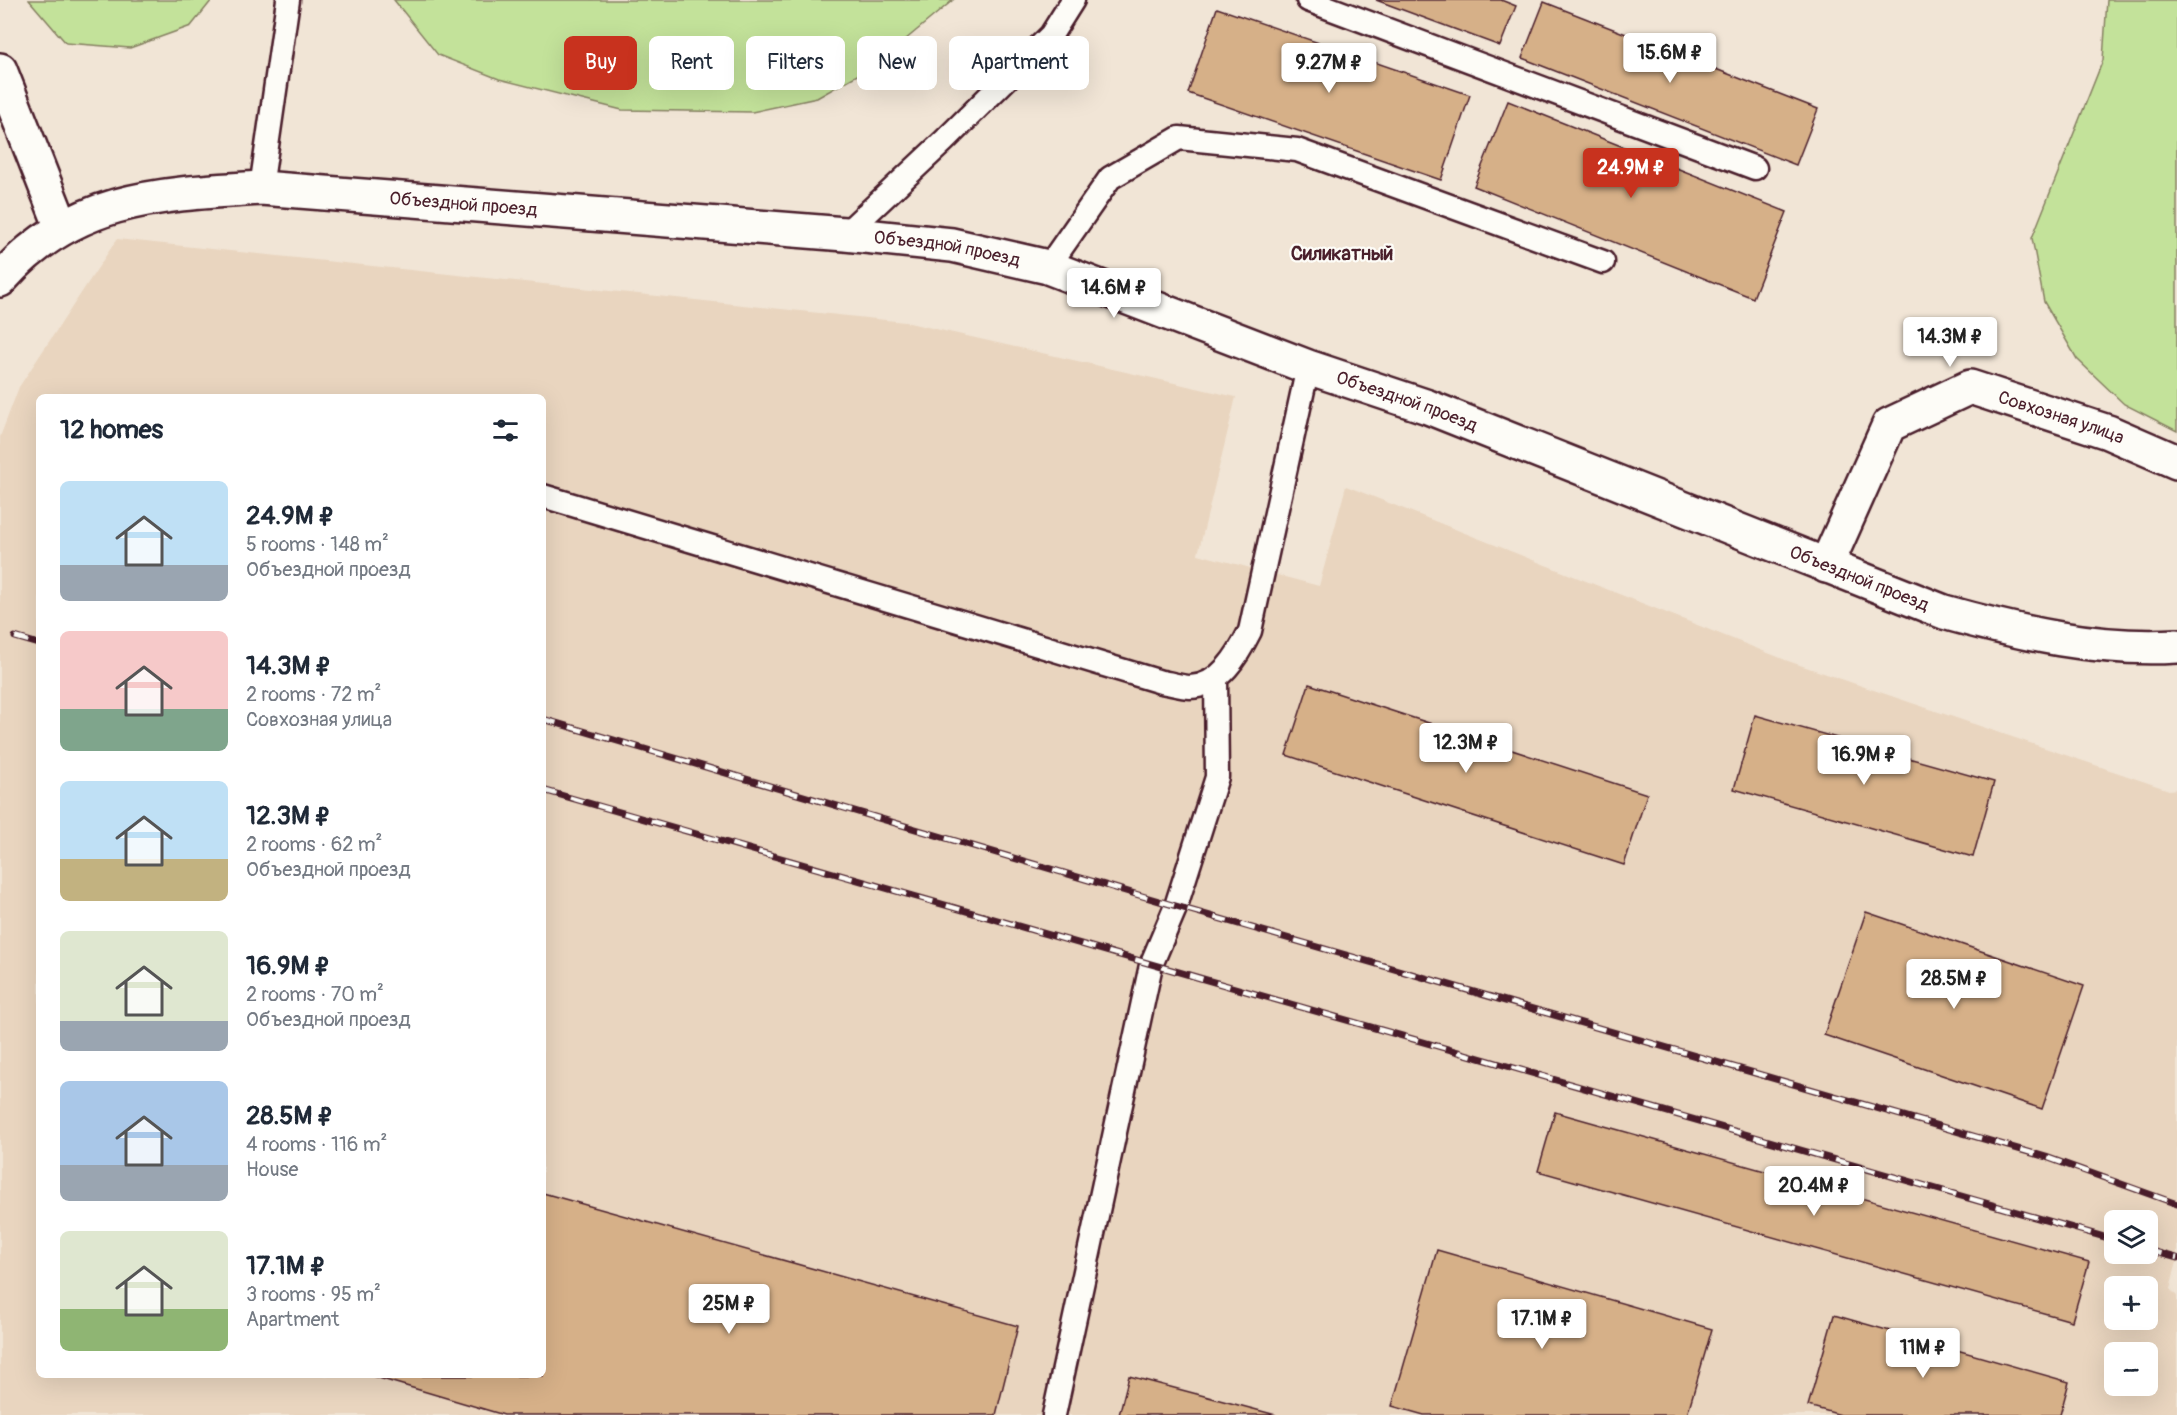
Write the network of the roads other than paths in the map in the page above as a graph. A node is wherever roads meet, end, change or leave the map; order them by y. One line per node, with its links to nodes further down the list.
1 (288, 0): 6 (lane)
2 (1073, 0): 8 (lane)
3 (1308, 0): 5 (lane)
4 (0, 70): 7 (street)
5 (1755, 168)
6 (261, 188): 7 (street, Объездной проезд); 8 (street, Объездной проезд)
7 (62, 228): 11 (street, Объездной проезд)
8 (845, 234): 10 (street, Объездной проезд)
9 (1603, 262): 10 (lane)
10 (1048, 267): 12 (street, Объездной проезд)
11 (0, 280)
12 (1308, 367): 15 (street, Объездной проезд); 17 (lane)
13 (2177, 462): 15 (street, Совхозная улица)
14 (546, 497): 17 (lane)
15 (1826, 566): 16 (street, Объездной проезд)
16 (2177, 646)
17 (1216, 678): 18 (lane)
18 (1054, 1415)

